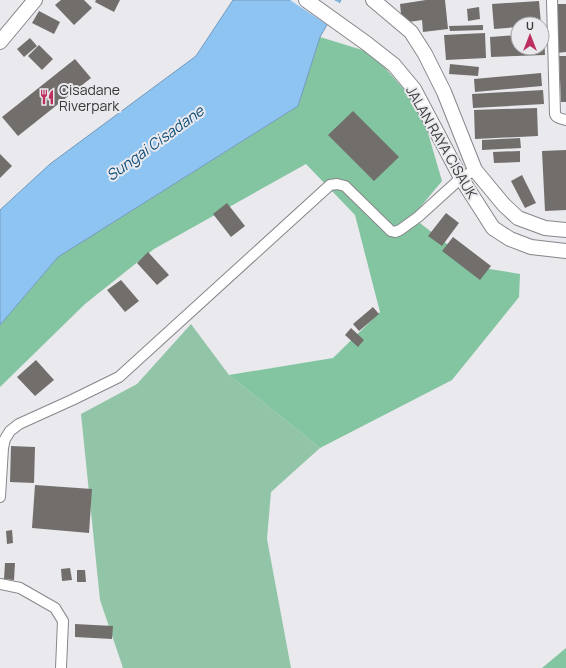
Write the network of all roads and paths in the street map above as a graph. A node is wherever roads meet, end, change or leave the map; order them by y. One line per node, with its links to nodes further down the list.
1 (35, 0): 5 (main road)
2 (306, 0): 8 (main road, JALAN RAYA CISAUK)
3 (552, 0): 6 (street)
4 (375, 1): 7 (main road, JALAN RAYA CISAUK)
5 (0, 42)
6 (566, 120)
7 (475, 170): 8 (street); 9 (main road, JALAN RAYA CISAUK)
8 (461, 178): 10 (main road, JALAN RAYA CISAUK); 11 (street)
9 (566, 230)
10 (566, 251)
11 (0, 498)
12 (0, 584): 13 (street)
13 (61, 668)

